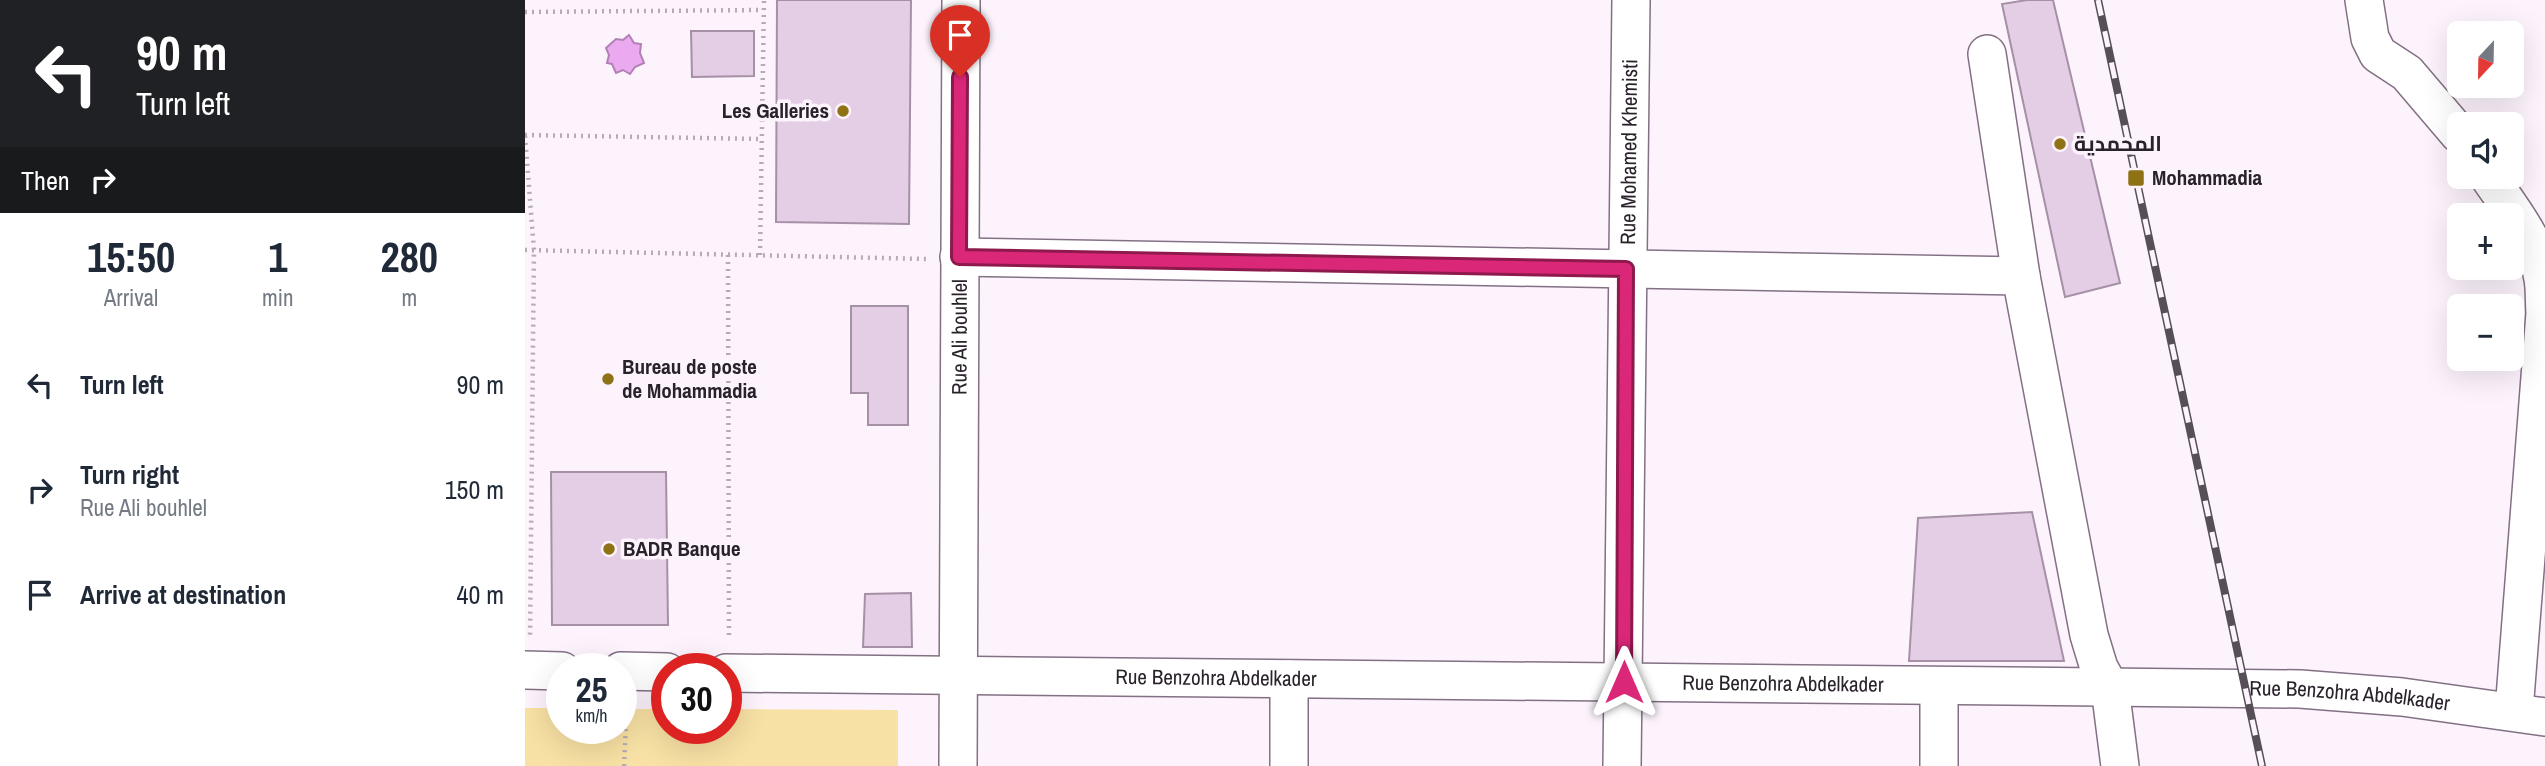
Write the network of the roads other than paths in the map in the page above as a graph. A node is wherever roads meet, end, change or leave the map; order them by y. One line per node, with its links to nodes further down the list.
1 (961, 0): 7 (street, Rue Ali bouhlel)
2 (1631, 0): 8 (street, Rue Mohamed Khemisti)
3 (2364, 0): 5 (street)
4 (1987, 54): 9 (street)
5 (2447, 120)
6 (2497, 189): 16 (street)
7 (959, 257): 8 (street); 11 (street, Rue Ali bouhlel)
8 (1626, 269): 9 (street); 13 (street, Rue Mohamed Khemisti)
9 (2021, 276): 15 (street)
10 (742, 673): 11 (street, Rue Benzohra Abdelkader)
11 (957, 675): 12 (street, Rue Benzohra Abdelkader); 17 (street, Rue Ali bouhlel)
12 (1289, 679): 13 (street, Rue Benzohra Abdelkader); 18 (street)
13 (1624, 682): 14 (street, Rue Benzohra Abdelkader); 19 (street, Rue Mohamed Khemisti)
14 (1939, 686): 15 (street, Rue Benzohra Abdelkader); 20 (street)
15 (2111, 688): 16 (street, Rue Benzohra Abdelkader); 21 (street)
16 (2529, 714)
17 (958, 766)
18 (1289, 766)
19 (1622, 766)
20 (1939, 766)
21 (2120, 766)

